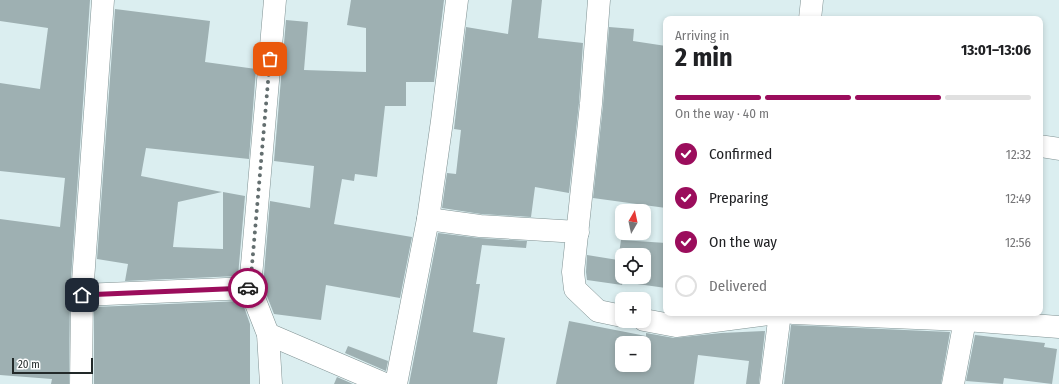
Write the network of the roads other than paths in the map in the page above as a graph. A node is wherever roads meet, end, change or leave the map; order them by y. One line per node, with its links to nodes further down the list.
1 (103, 0): 12 (street)
2 (275, 0): 11 (street)
3 (457, 0): 9 (street)
4 (599, 0): 10 (street)
5 (812, 0): 6 (street)
6 (810, 16)
7 (1043, 146): 8 (street)
8 (1059, 149)
9 (428, 219): 10 (street); 24 (street)
10 (578, 232): 13 (street)
11 (250, 288): 12 (street); 20 (street)
12 (82, 295): 21 (street)
13 (615, 315)
14 (753, 316): 18 (street)
15 (780, 316): 25 (street)
16 (867, 316): 17 (street)
17 (965, 320): 19 (street); 26 (street)
18 (651, 321)
19 (1059, 327)
20 (268, 334): 22 (street); 23 (street)
21 (81, 384)
22 (272, 384)
23 (385, 384)
24 (396, 384)
25 (771, 384)
26 (953, 384)

